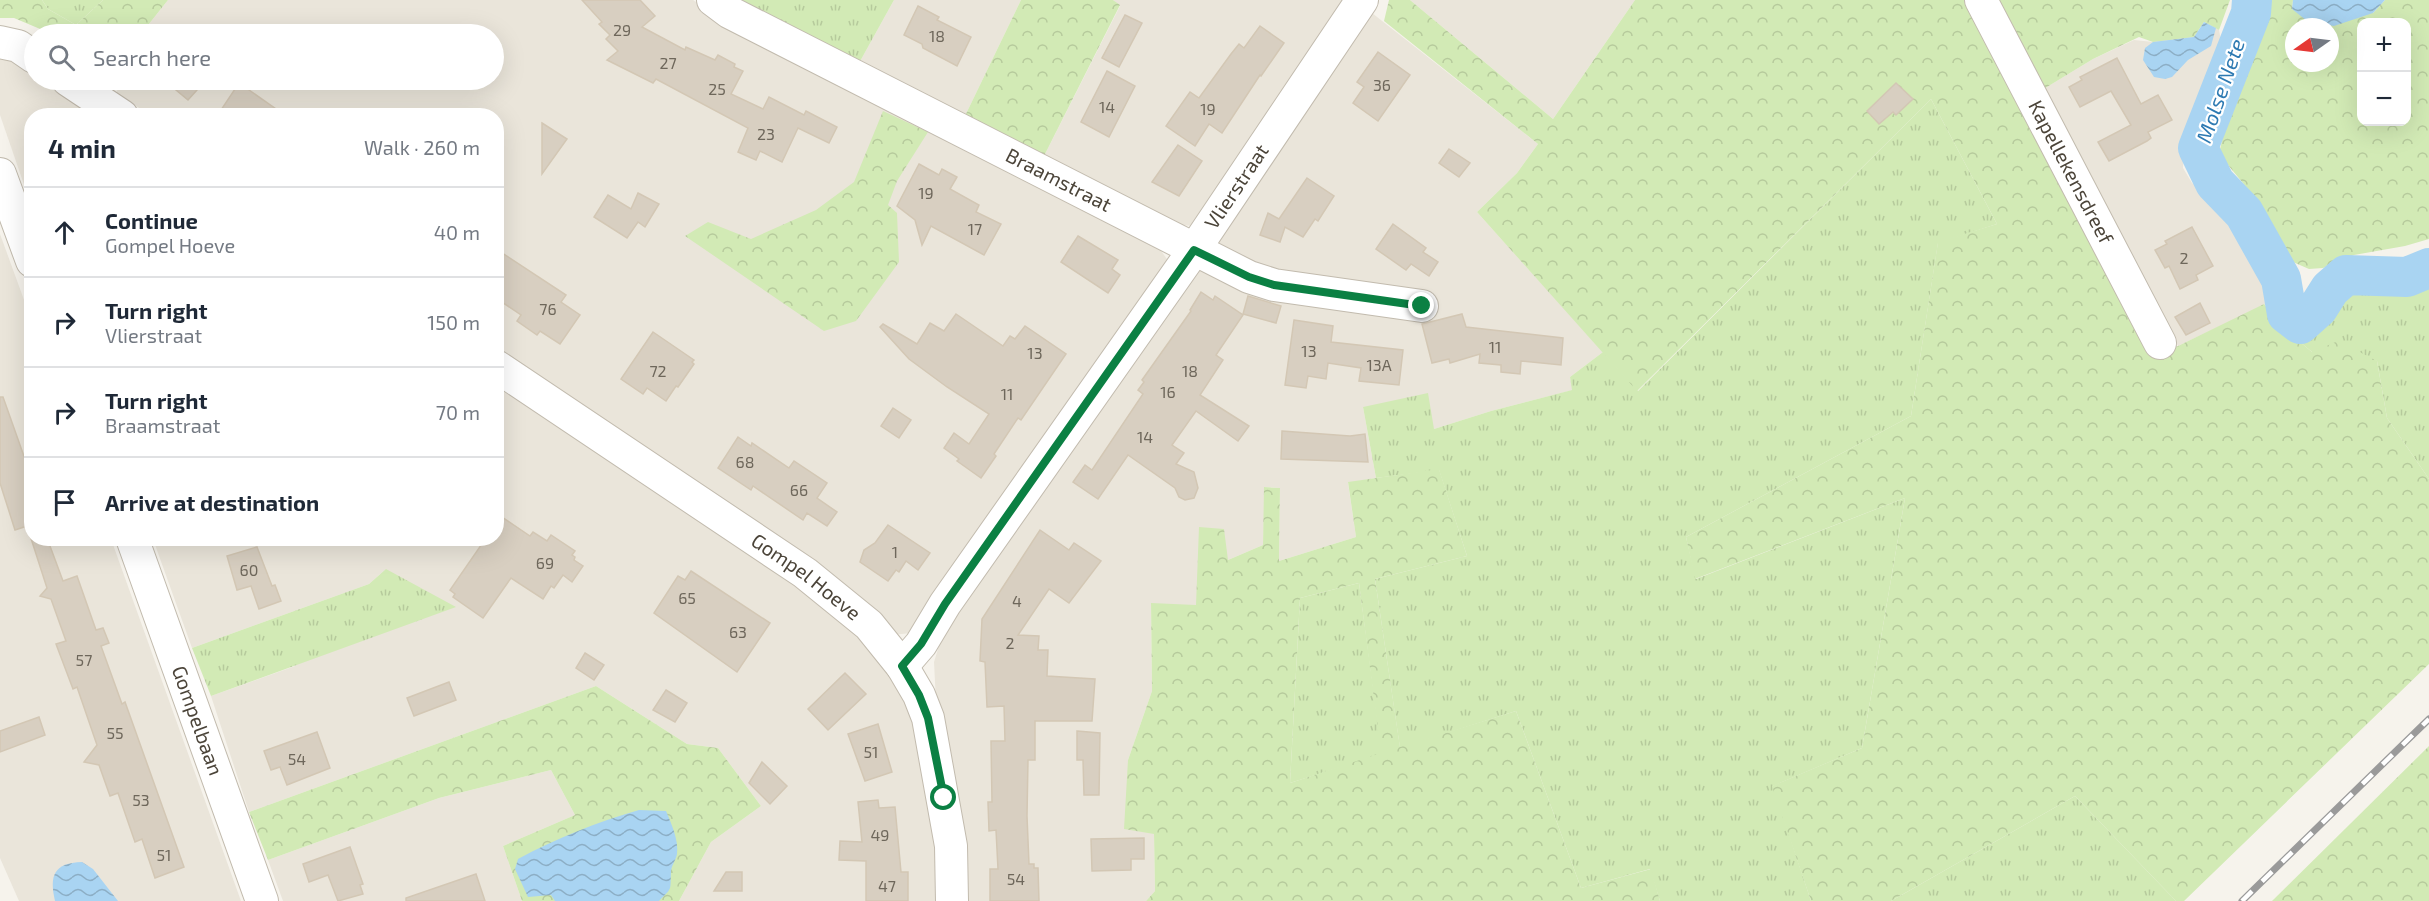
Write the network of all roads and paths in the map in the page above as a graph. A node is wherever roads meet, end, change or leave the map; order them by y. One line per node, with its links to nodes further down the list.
1 (713, 0): 10 (street, Braamstraat)
2 (1362, 0): 10 (street, Vlierstraat)
3 (1981, 0): 12 (street, Kapellekensdreef)
4 (0, 42): 5 (street)
5 (24, 50)
6 (83, 90): 7 (street)
7 (110, 108)
8 (0, 174): 9 (street)
9 (24, 239)
10 (1194, 250): 11 (street, Braamstraat); 15 (street, Vlierstraat)
11 (1422, 306)
12 (2160, 343)
13 (504, 371): 15 (street, Gompel Hoeve)
14 (135, 546): 16 (street, Gompelbaan)
15 (902, 666): 17 (street, Gompel Hoeve)
16 (262, 901)
17 (952, 901)

